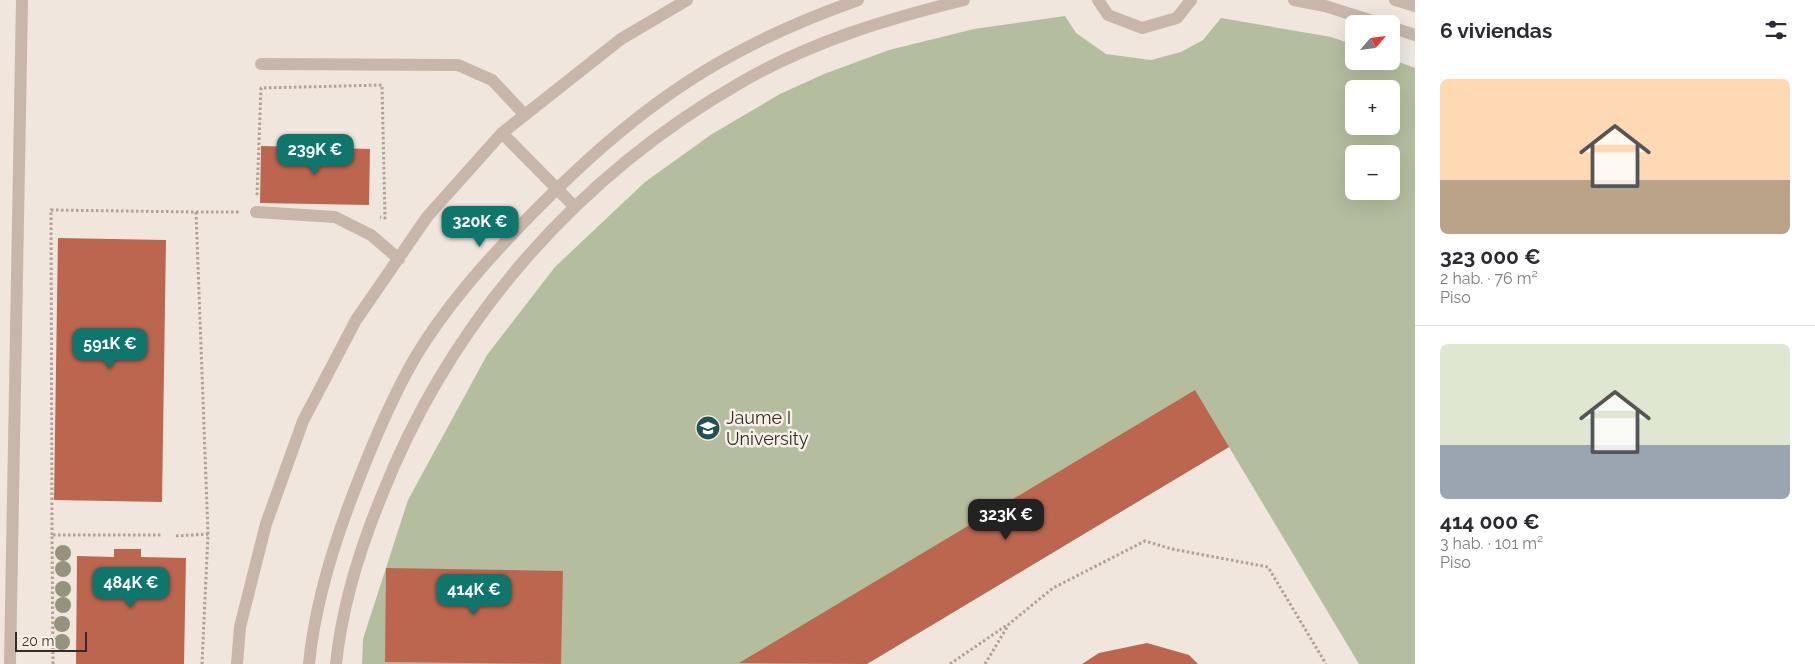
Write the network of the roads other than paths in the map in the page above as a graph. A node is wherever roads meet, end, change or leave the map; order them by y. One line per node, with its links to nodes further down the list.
1 (22, 0): 20 (street)
2 (687, 0): 14 (street)
3 (858, 0): 16 (street)
4 (964, 0): 17 (street)
5 (1098, 0): 6 (street)
6 (1191, 0)
7 (1294, 0): 10 (street)
8 (1395, 0): 9 (street)
9 (1415, 6)
10 (1354, 15)
11 (1400, 30): 12 (street)
12 (1415, 35)
13 (261, 64): 14 (street)
14 (525, 114): 15 (street)
15 (502, 133): 16 (street); 19 (street)
16 (556, 188): 17 (street); 22 (street)
17 (574, 206): 23 (street)
18 (256, 212): 19 (street)
19 (399, 259): 21 (street)
20 (10, 664)
21 (237, 664)
22 (309, 664)
23 (336, 664)

